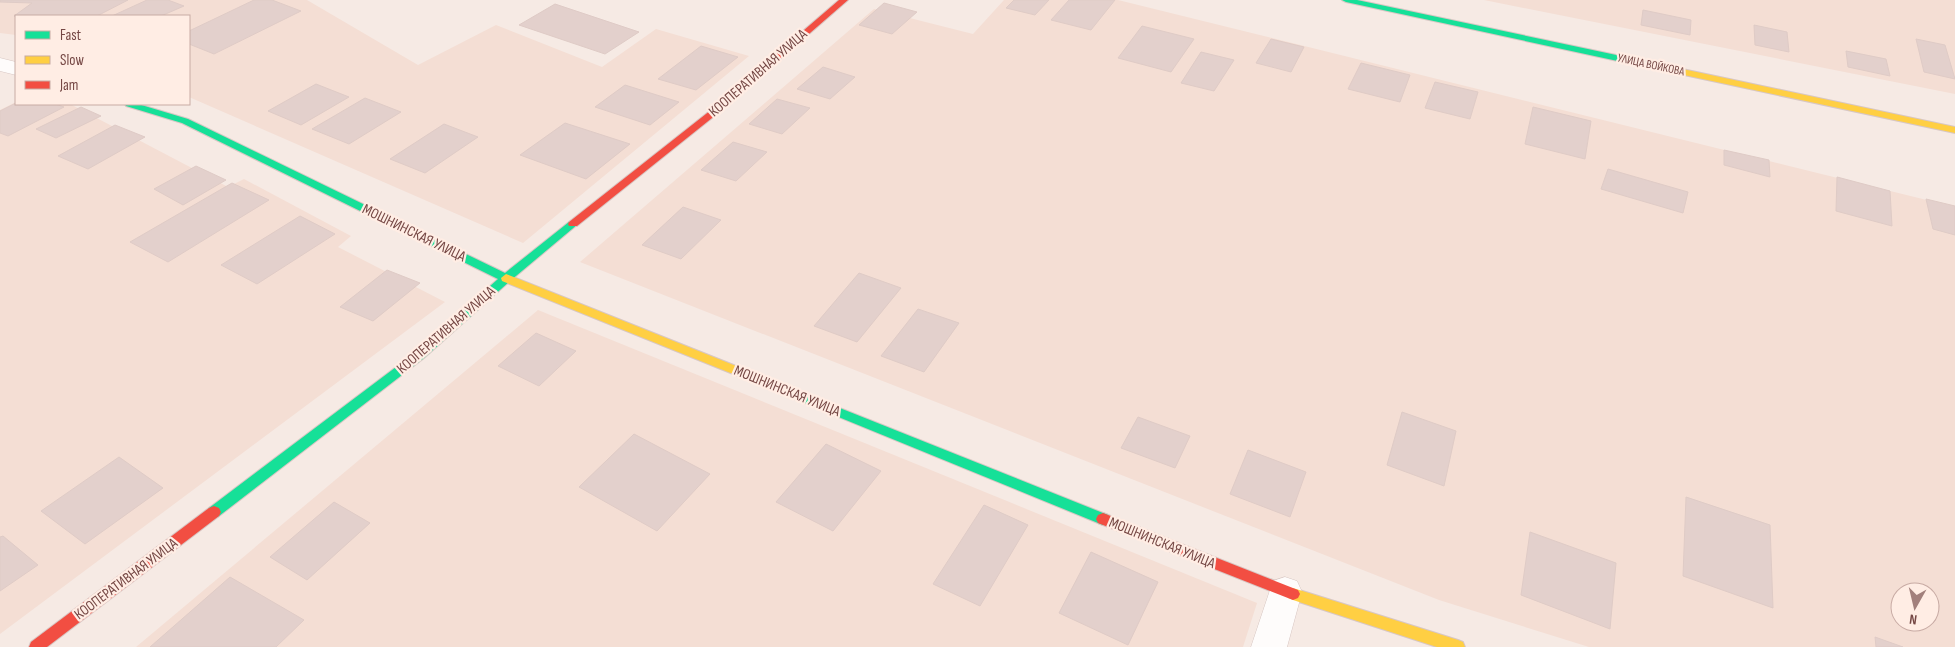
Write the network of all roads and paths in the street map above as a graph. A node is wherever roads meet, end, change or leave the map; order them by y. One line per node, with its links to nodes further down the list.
1 (844, 0): 7 (street, КООПЕРАТИВНАЯ УЛИЦА)
2 (1346, 0): 6 (street, УЛИЦА ВОЙКОВА)
3 (0, 64): 4 (street)
4 (15, 69)
5 (132, 105): 7 (street, МОШНИНСКАЯ УЛИЦА)
6 (1955, 130)
7 (506, 278): 8 (street, МОШНИНСКАЯ УЛИЦА); 9 (street, КООПЕРАТИВНАЯ УЛИЦА)
8 (1285, 592): 10 (street); 11 (street, МОШНИНСКАЯ УЛИЦА)
9 (36, 647)
10 (1269, 647)
11 (1458, 647)

